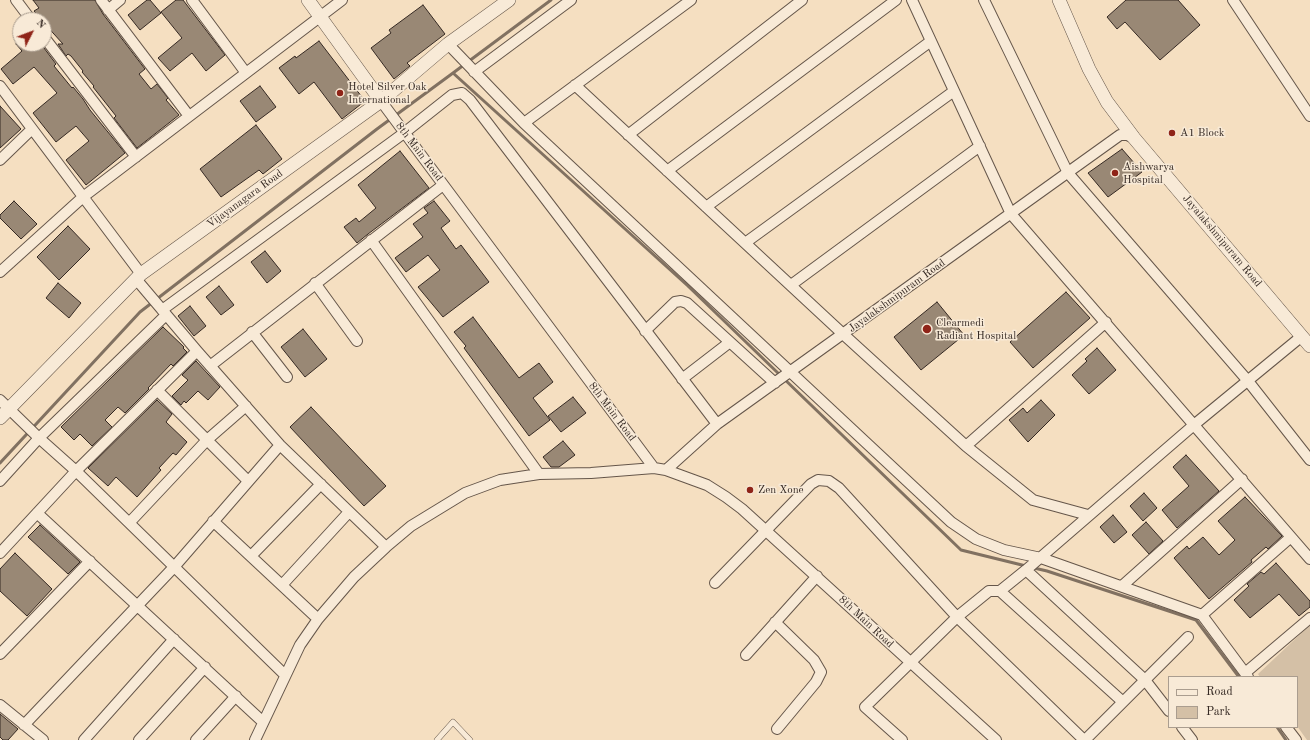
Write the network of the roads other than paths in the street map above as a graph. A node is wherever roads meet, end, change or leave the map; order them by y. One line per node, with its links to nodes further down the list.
1 (16, 0): 17 (street)
2 (101, 0): 16 (street)
3 (120, 0): 16 (street)
4 (192, 0): 23 (street)
5 (308, 0): 18 (street, 8th Main Road)
6 (342, 0): 18 (street)
7 (508, 0): 20 (street, Vijayanagara Road)
8 (572, 0): 22 (street)
9 (691, 0): 24 (street)
10 (802, 0): 33 (street)
11 (896, 0): 38 (street)
12 (912, 0): 19 (street)
13 (984, 0): 39 (street)
14 (1059, 0): 34 (street, Jayalakshmipuram Road)
15 (1233, 0): 29 (street)
16 (108, 10): 28 (street)
17 (25, 12)
18 (320, 17): 23 (street); 27 (street, 8th Main Road)
19 (931, 41): 26 (street); 42 (street)
20 (448, 44): 22 (street); 27 (street, Vijayanagara Road)
21 (52, 47): 36 (street)
22 (474, 72): 30 (street)
23 (246, 73): 28 (street)
24 (575, 85): 30 (street); 33 (street)
25 (0, 86): 31 (street)
26 (954, 90): 35 (street); 45 (street)
27 (380, 101): 32 (street, 8th Main Road); 47 (street, Vijayanagara Road)
28 (189, 116): 36 (street)
29 (1310, 116)
30 (524, 123): 60 (street)
31 (32, 129): 37 (street); 41 (street)
32 (404, 133): 40 (street, 8th Main Road); 50 (street); 52 (street)
33 (628, 135): 38 (street)
34 (1134, 138): 39 (street, Jayalakshmipuram Road); 56 (street, Jayalakshmipuram Road)
35 (980, 146): 43 (street); 49 (street)
36 (136, 157): 41 (street)
37 (0, 160)
38 (667, 171): 42 (street)
39 (1068, 173): 43 (street, Jayalakshmipuram Road); 63 (street)
40 (443, 185): 44 (street); 75 (street, 8th Main Road)
41 (83, 197): 46 (street); 47 (street)
42 (706, 207): 45 (street)
43 (1011, 214): 51 (street); 54 (street, Jayalakshmipuram Road)
44 (371, 240): 48 (street); 78 (street)
45 (745, 243): 49 (street)
46 (0, 272)
47 (139, 276): 50 (street); 67 (street, Vijayanagara Road)
48 (315, 283): 53 (street); 55 (street)
49 (790, 285): 54 (street)
50 (164, 312): 58 (street); 70 (street)
51 (1106, 322): 69 (street); 73 (street)
52 (645, 331): 57 (street); 62 (street)
53 (252, 332): 59 (street); 61 (street)
54 (843, 334): 60 (street, Jayalakshmipuram Road); 73 (street)
55 (357, 341)
56 (1306, 341): 63 (street)
57 (730, 342): 62 (street); 64 (street)
58 (197, 351): 59 (street); 65 (street)
59 (210, 366): 66 (street)
60 (790, 371): 64 (street, Jayalakshmipuram Road); 93 (street)
61 (287, 377)
62 (682, 379): 68 (street)
63 (1248, 381): 69 (street); 74 (street)
64 (775, 382): 68 (street, Jayalakshmipuram Road)
65 (157, 390): 71 (street); 77 (street)
66 (246, 406): 71 (street); 72 (street)
67 (3, 409): 70 (street)
68 (717, 424): 76 (street, Jayalakshmipuram Road)
69 (1195, 424): 79 (street); 85 (street)
70 (39, 438): 77 (street); 80 (street)
71 (208, 440): 81 (street); 87 (street)
72 (280, 445): 81 (street); 82 (street)
73 (966, 446): 85 (street)
74 (1310, 460)
75 (654, 468): 76 (street, 8th Main Road); 78 (street)
76 (666, 470): 88 (street, 8th Main Road)
77 (76, 471): 83 (street); 87 (street)
78 (540, 474): 90 (street)
79 (1242, 479): 89 (street); 101 (street)
80 (0, 481)
81 (248, 481): 86 (street)
82 (321, 484): 84 (street); 92 (street)
83 (38, 512): 91 (street); 95 (street)
84 (349, 512): 90 (street); 100 (street)
85 (1088, 515): 93 (street)
86 (213, 521): 92 (street); 96 (street)
87 (130, 522): 96 (street)
88 (766, 531): 98 (street, 8th Main Road); 99 (street); 105 (street)
89 (1291, 536): 94 (street); 104 (street)
90 (386, 548): 107 (street)
91 (0, 552)
92 (251, 556): 100 (street)
93 (1041, 558): 97 (street); 101 (street)
94 (1310, 559)
95 (90, 561): 103 (street); 111 (street)
96 (175, 566): 103 (street); 115 (street)
97 (1026, 570): 102 (street); 117 (street)
98 (817, 576): 108 (street); 113 (street, 8th Main Road)
99 (715, 583)
100 (282, 585): 107 (street)
101 (1122, 586): 104 (street)
102 (1000, 591): 105 (street); 119 (street)
103 (137, 605): 110 (street); 123 (street)
104 (1202, 615): 116 (street)
105 (957, 617): 113 (street); 136 (street)
106 (1310, 618): 116 (street)
107 (318, 619): 115 (street)
108 (775, 622): 112 (street); 126 (street)
109 (1188, 637): 117 (street)
110 (174, 639): 114 (street); 128 (street)
111 (0, 654)
112 (746, 655)
113 (910, 662): 134 (street); 135 (street, 8th Main Road)
114 (205, 667): 118 (street); 129 (street)
115 (285, 675): 122 (street)
116 (1247, 675)
117 (1145, 680): 119 (street); 121 (street)
118 (236, 696): 122 (street); 130 (street)
119 (1123, 702): 136 (street)
120 (0, 705): 123 (street)
121 (1168, 710)
122 (263, 722): 131 (street)
123 (24, 725): 127 (street)
124 (1183, 728): 137 (street)
125 (1287, 728): 138 (street)
126 (777, 729)
127 (43, 740)
128 (84, 740)
129 (139, 740)
130 (196, 740)
131 (255, 740)
132 (437, 740): 133 (lane)
133 (470, 740)
134 (902, 740)
135 (996, 740)
136 (1085, 740)
137 (1192, 740)
138 (1296, 740)

